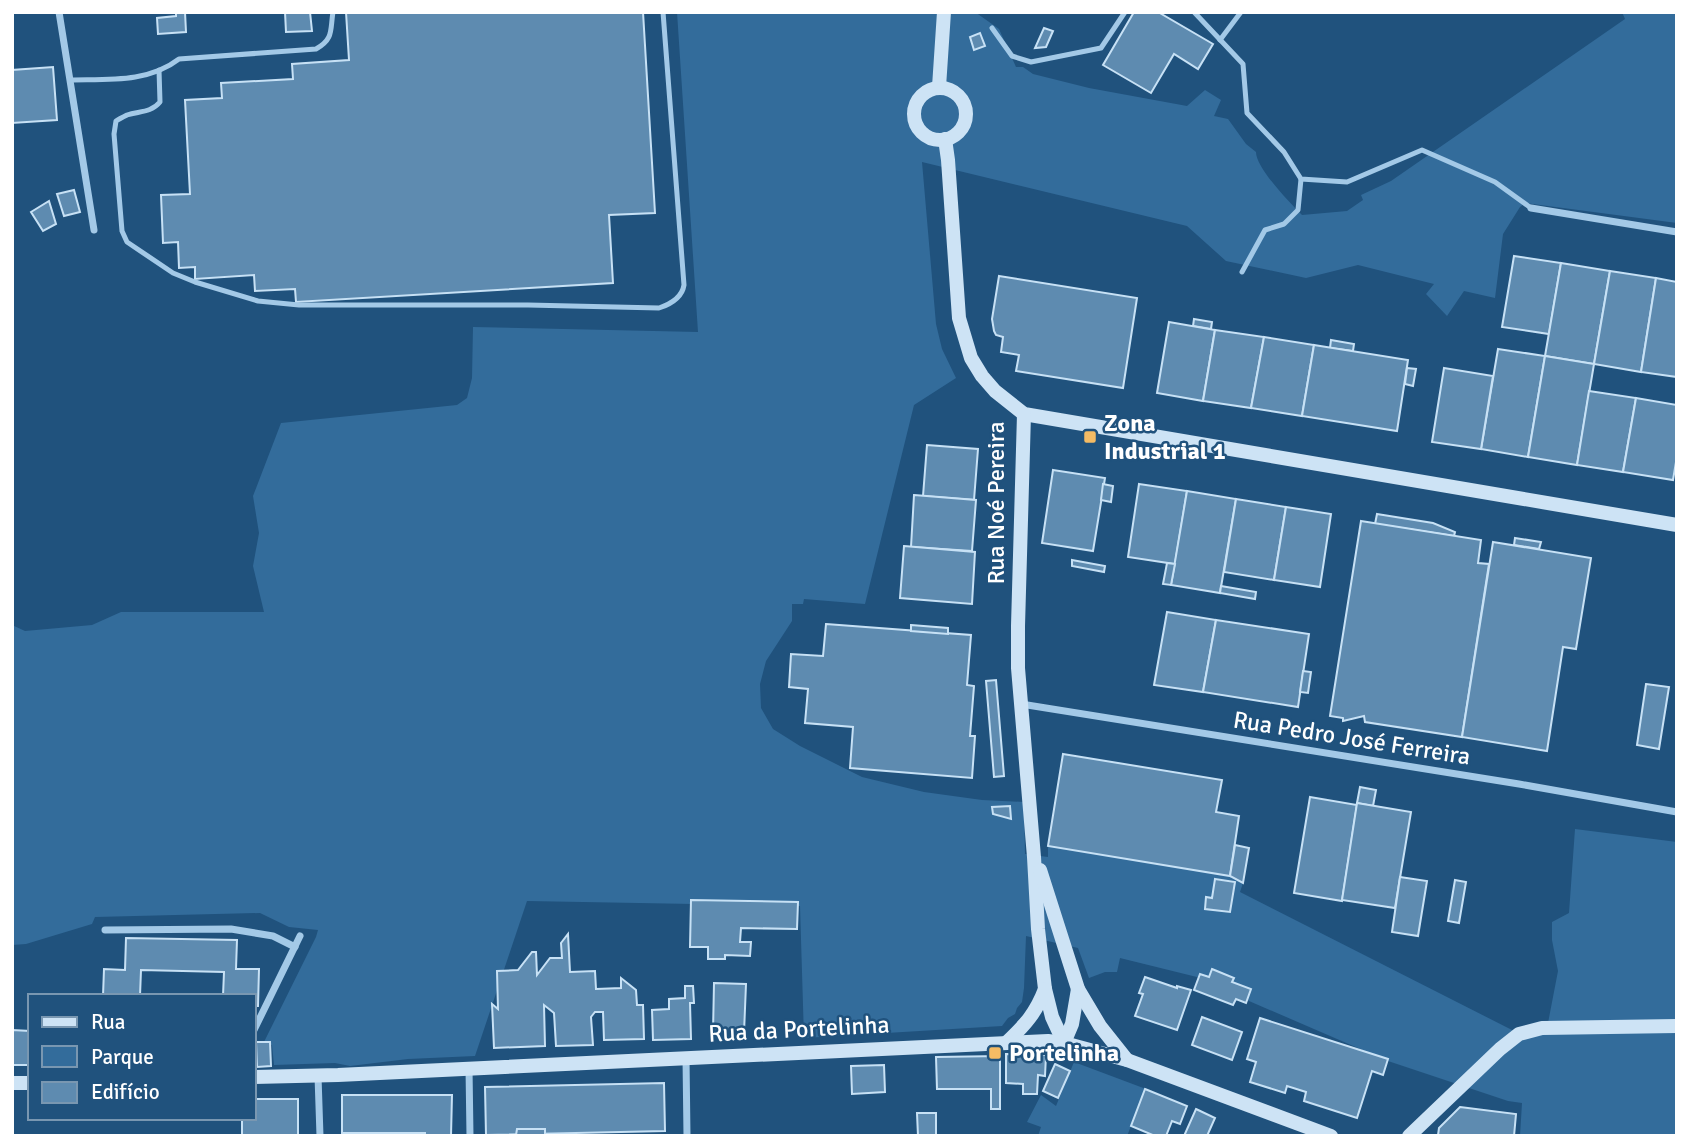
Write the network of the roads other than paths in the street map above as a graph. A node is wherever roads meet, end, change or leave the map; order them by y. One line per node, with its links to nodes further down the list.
1 (59, 12): 11 (street)
2 (333, 12): 10 (lane)
3 (663, 12): 10 (lane)
4 (944, 12): 12 (street)
5 (1125, 12): 8 (lane)
6 (1194, 12): 9 (lane)
7 (1241, 12): 9 (lane)
8 (992, 28)
9 (1220, 40): 14 (lane)
10 (159, 70): 11 (lane)
11 (70, 80): 16 (street)
12 (940, 88): 13 (street); 13 (street)
13 (945, 139): 19 (street, Rua Noé Pereira)
14 (1301, 179): 15 (lane); 18 (lane)
15 (1531, 208): 17 (street)
16 (94, 230)
17 (1677, 232)
18 (1242, 272)
19 (1024, 414): 20 (street); 21 (street, Rua Noé Pereira)
20 (1677, 525)
21 (1021, 704): 22 (street, Rua Pedro José Ferreira); 23 (street, Rua Noé Pereira)
22 (1677, 812)
23 (1033, 846): 27 (street, Rua Noé Pereira); 28 (street, Rua Noé Pereira)
24 (105, 930): 26 (street)
25 (300, 936): 26 (street)
26 (295, 947): 29 (street)
27 (1045, 989): 31 (street); 32 (street, Rua Noé Pereira)
28 (1078, 989): 32 (street, Rua Noé Pereira); 34 (street, Rua Noé Pereira)
29 (256, 1026)
30 (1677, 1027): 42 (street)
31 (1007, 1042): 32 (street, Rua da Portelinha); 33 (street, Rua da Portelinha)
32 (1064, 1043): 34 (street, Rua da Portelinha)
33 (686, 1058): 35 (street, Rua da Portelinha); 40 (street)
34 (1127, 1060): 41 (street, Rua da Portelinha)
35 (469, 1068): 36 (street, Rua da Portelinha); 39 (street)
36 (318, 1076): 37 (street, Rua da Portelinha); 38 (street)
37 (256, 1077)
38 (320, 1136)
39 (470, 1136)
40 (687, 1136)
41 (1331, 1136)
42 (1409, 1136)

